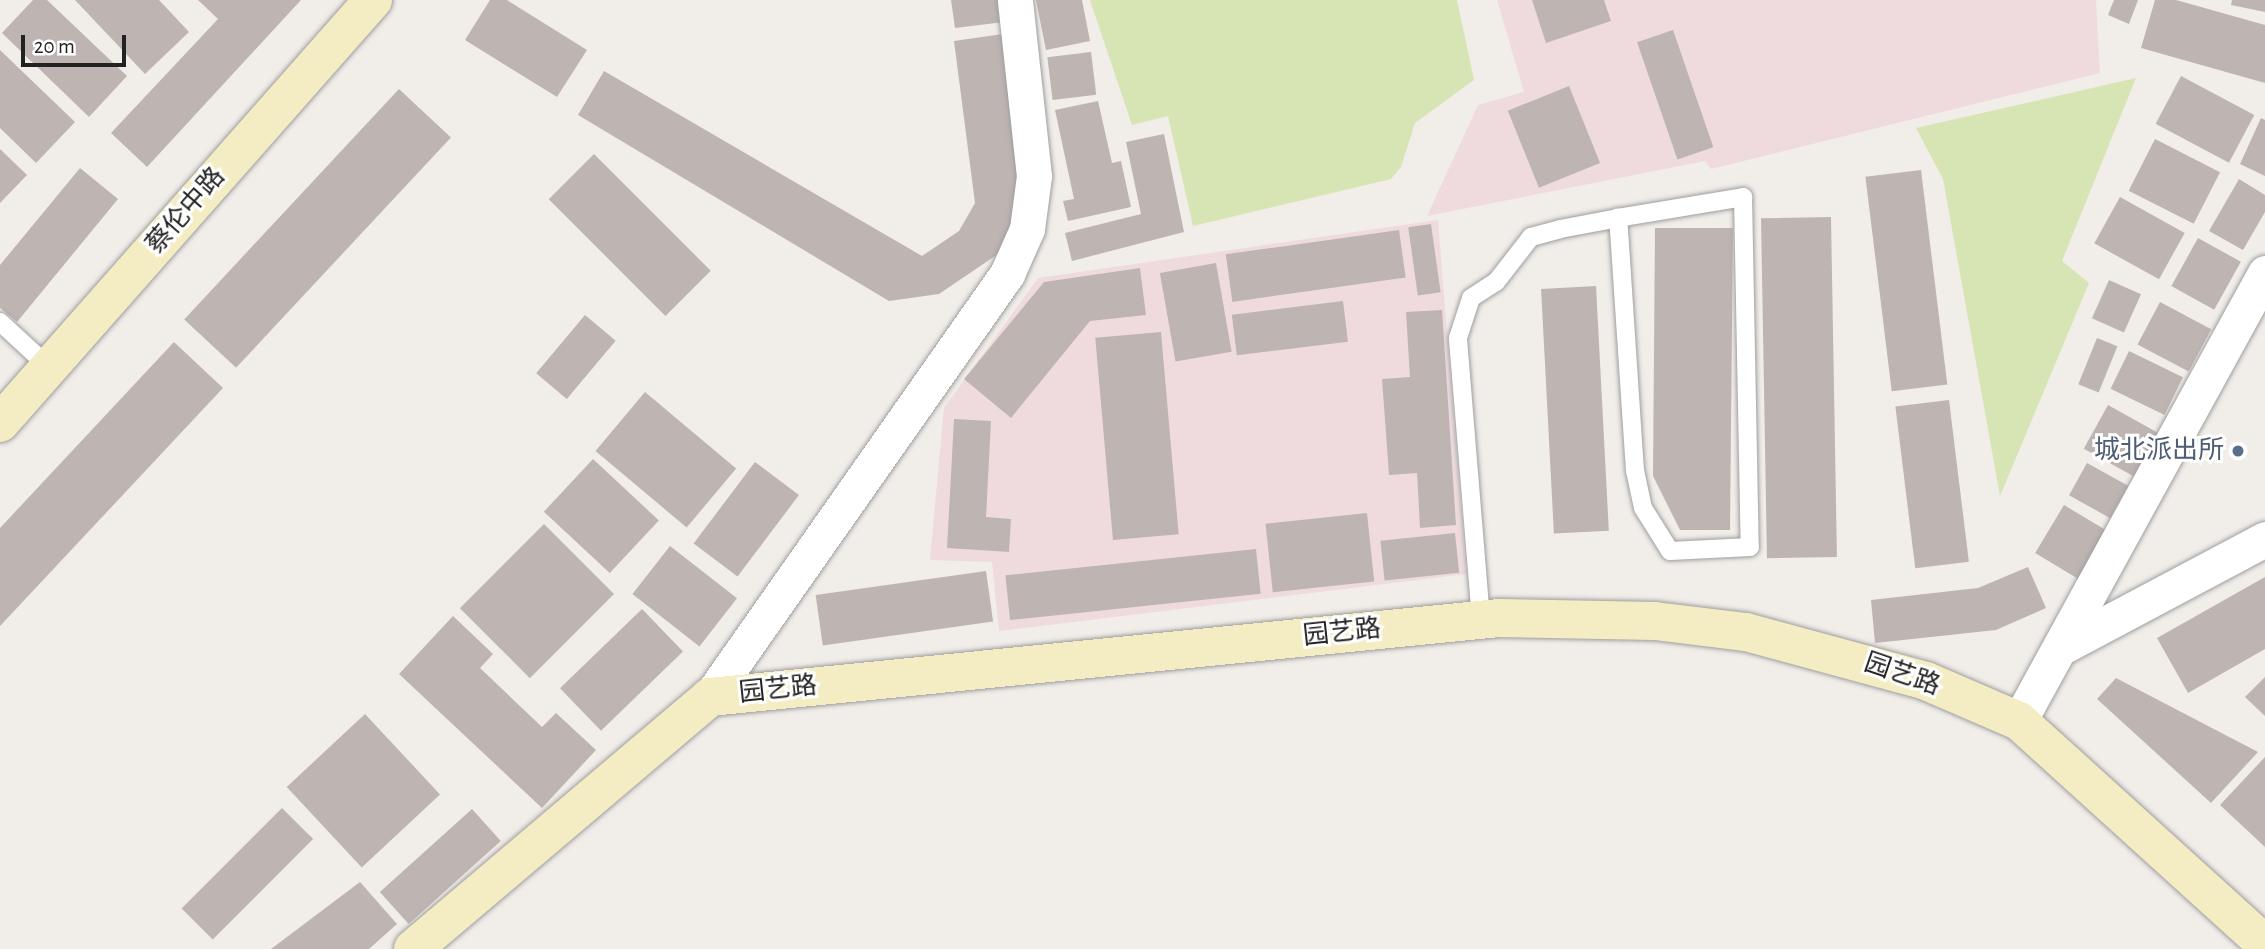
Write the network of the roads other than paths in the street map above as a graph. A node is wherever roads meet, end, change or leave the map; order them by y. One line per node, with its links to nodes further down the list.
1 (1015, 0): 11 (street)
2 (356, 6): 6 (street, 蔡伦中路)
3 (1618, 218): 3 (lane); 9 (lane)
4 (2265, 273): 10 (street)
5 (0, 322): 6 (lane)
6 (49, 367): 7 (street, 蔡伦中路)
7 (0, 423)
8 (2265, 539): 10 (street)
9 (1481, 620): 11 (street, 园艺路); 12 (street, 园艺路)
10 (2060, 648): 12 (street)
11 (710, 697): 14 (street, 园艺路)
12 (2019, 721): 13 (street, 园艺路)
13 (2265, 944)
14 (414, 949)

